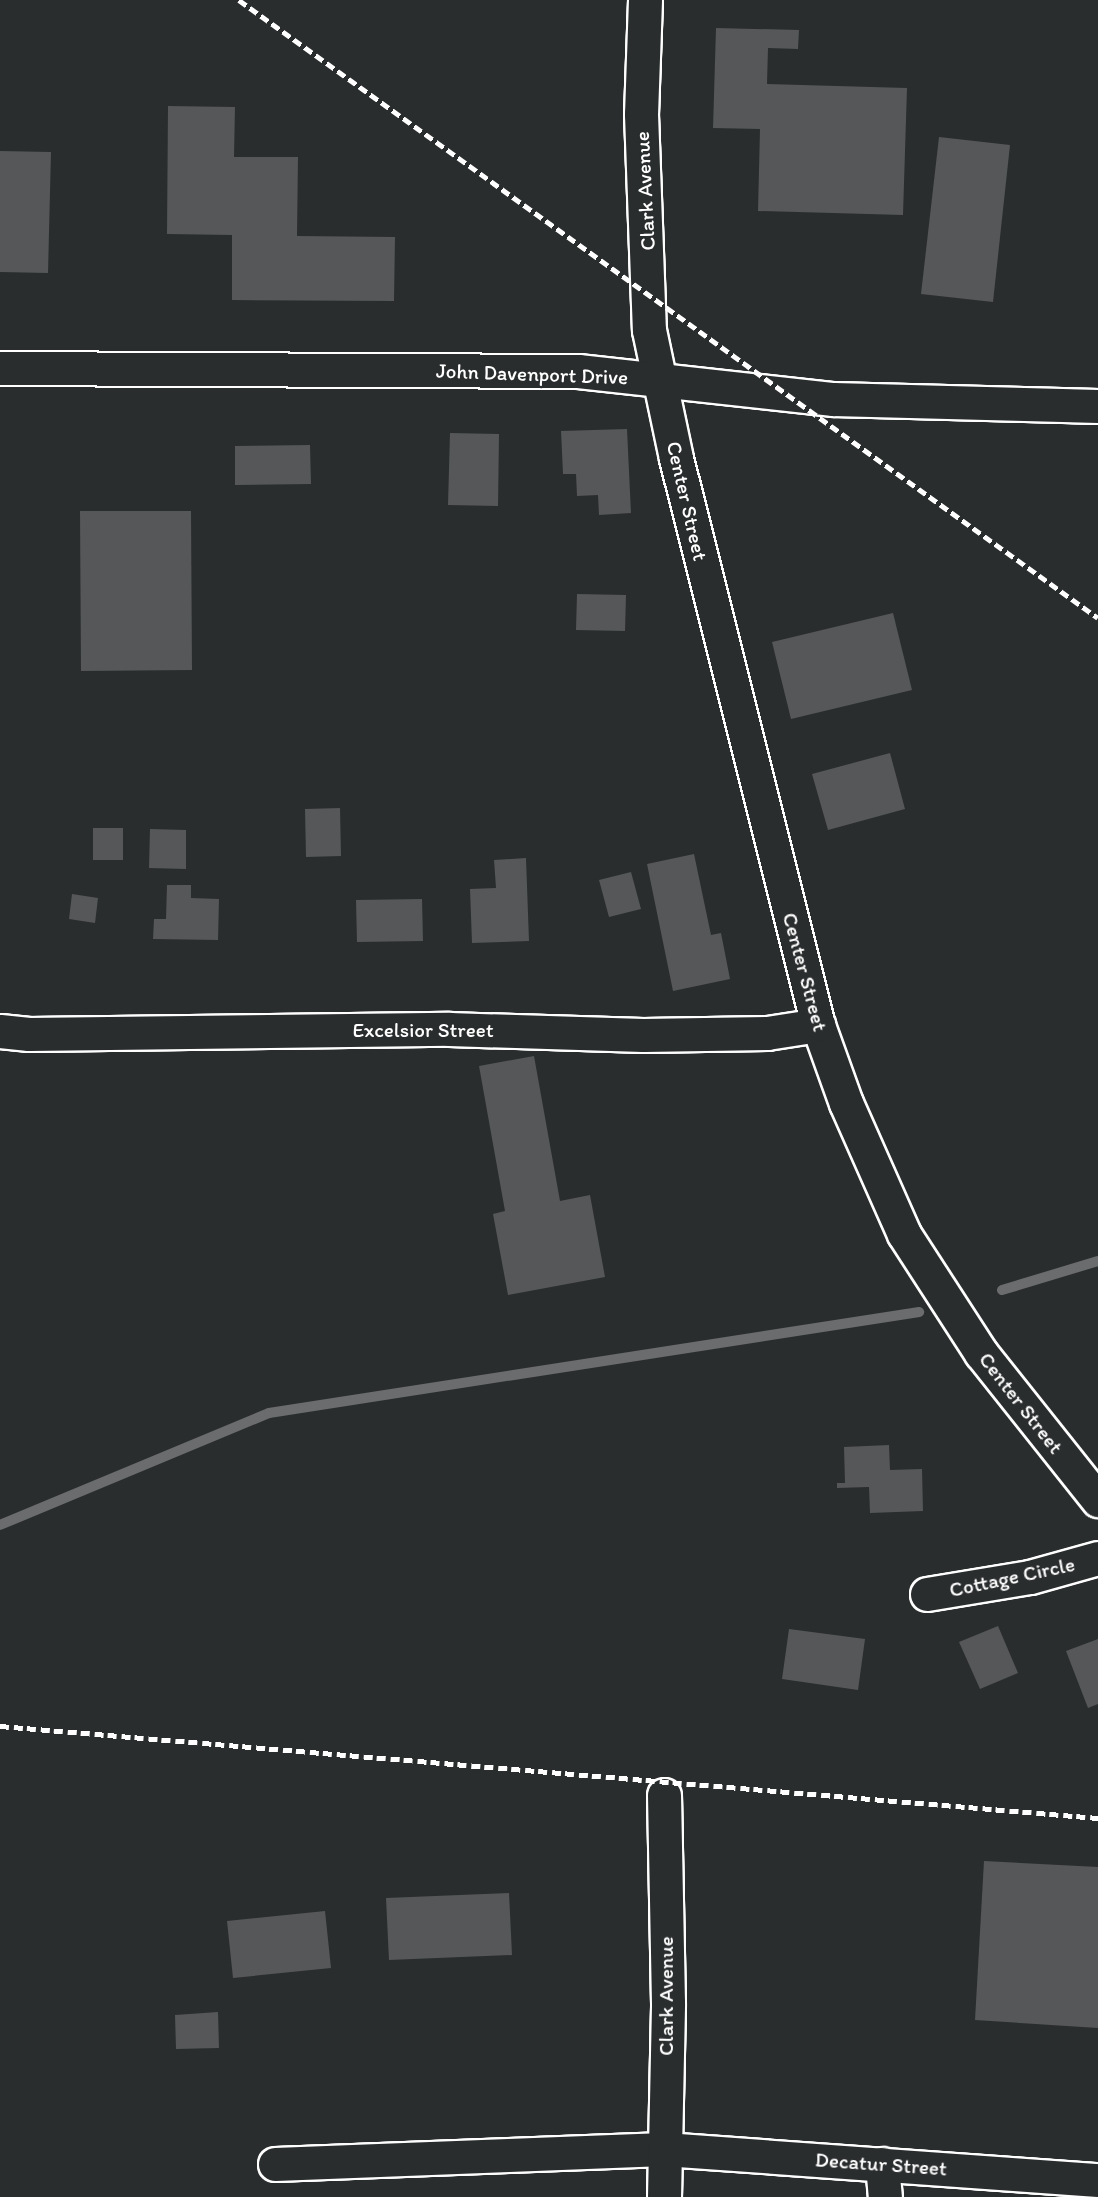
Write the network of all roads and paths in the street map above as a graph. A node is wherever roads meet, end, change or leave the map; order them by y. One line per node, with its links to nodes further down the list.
1 (645, 0): 3 (street, Clark Avenue)
2 (0, 368): 3 (street, John Davenport Drive)
3 (660, 380): 4 (street, John Davenport Drive); 5 (street, Center Street)
4 (1098, 406)
5 (818, 1026): 6 (street, Excelsior Street); 7 (street, Center Street)
6 (14, 1032)
7 (1098, 1500)
8 (1098, 1558): 9 (street, Cottage Circle)
9 (927, 1594)
10 (664, 1795): 11 (street, Clark Avenue)
11 (664, 2149): 12 (street, Decatur Street); 13 (street, Decatur Street); 15 (street, Clark Avenue)
12 (275, 2164)
13 (882, 2164): 14 (street, Decatur Street); 16 (street)
14 (1098, 2180)
15 (664, 2197)
16 (885, 2197)

